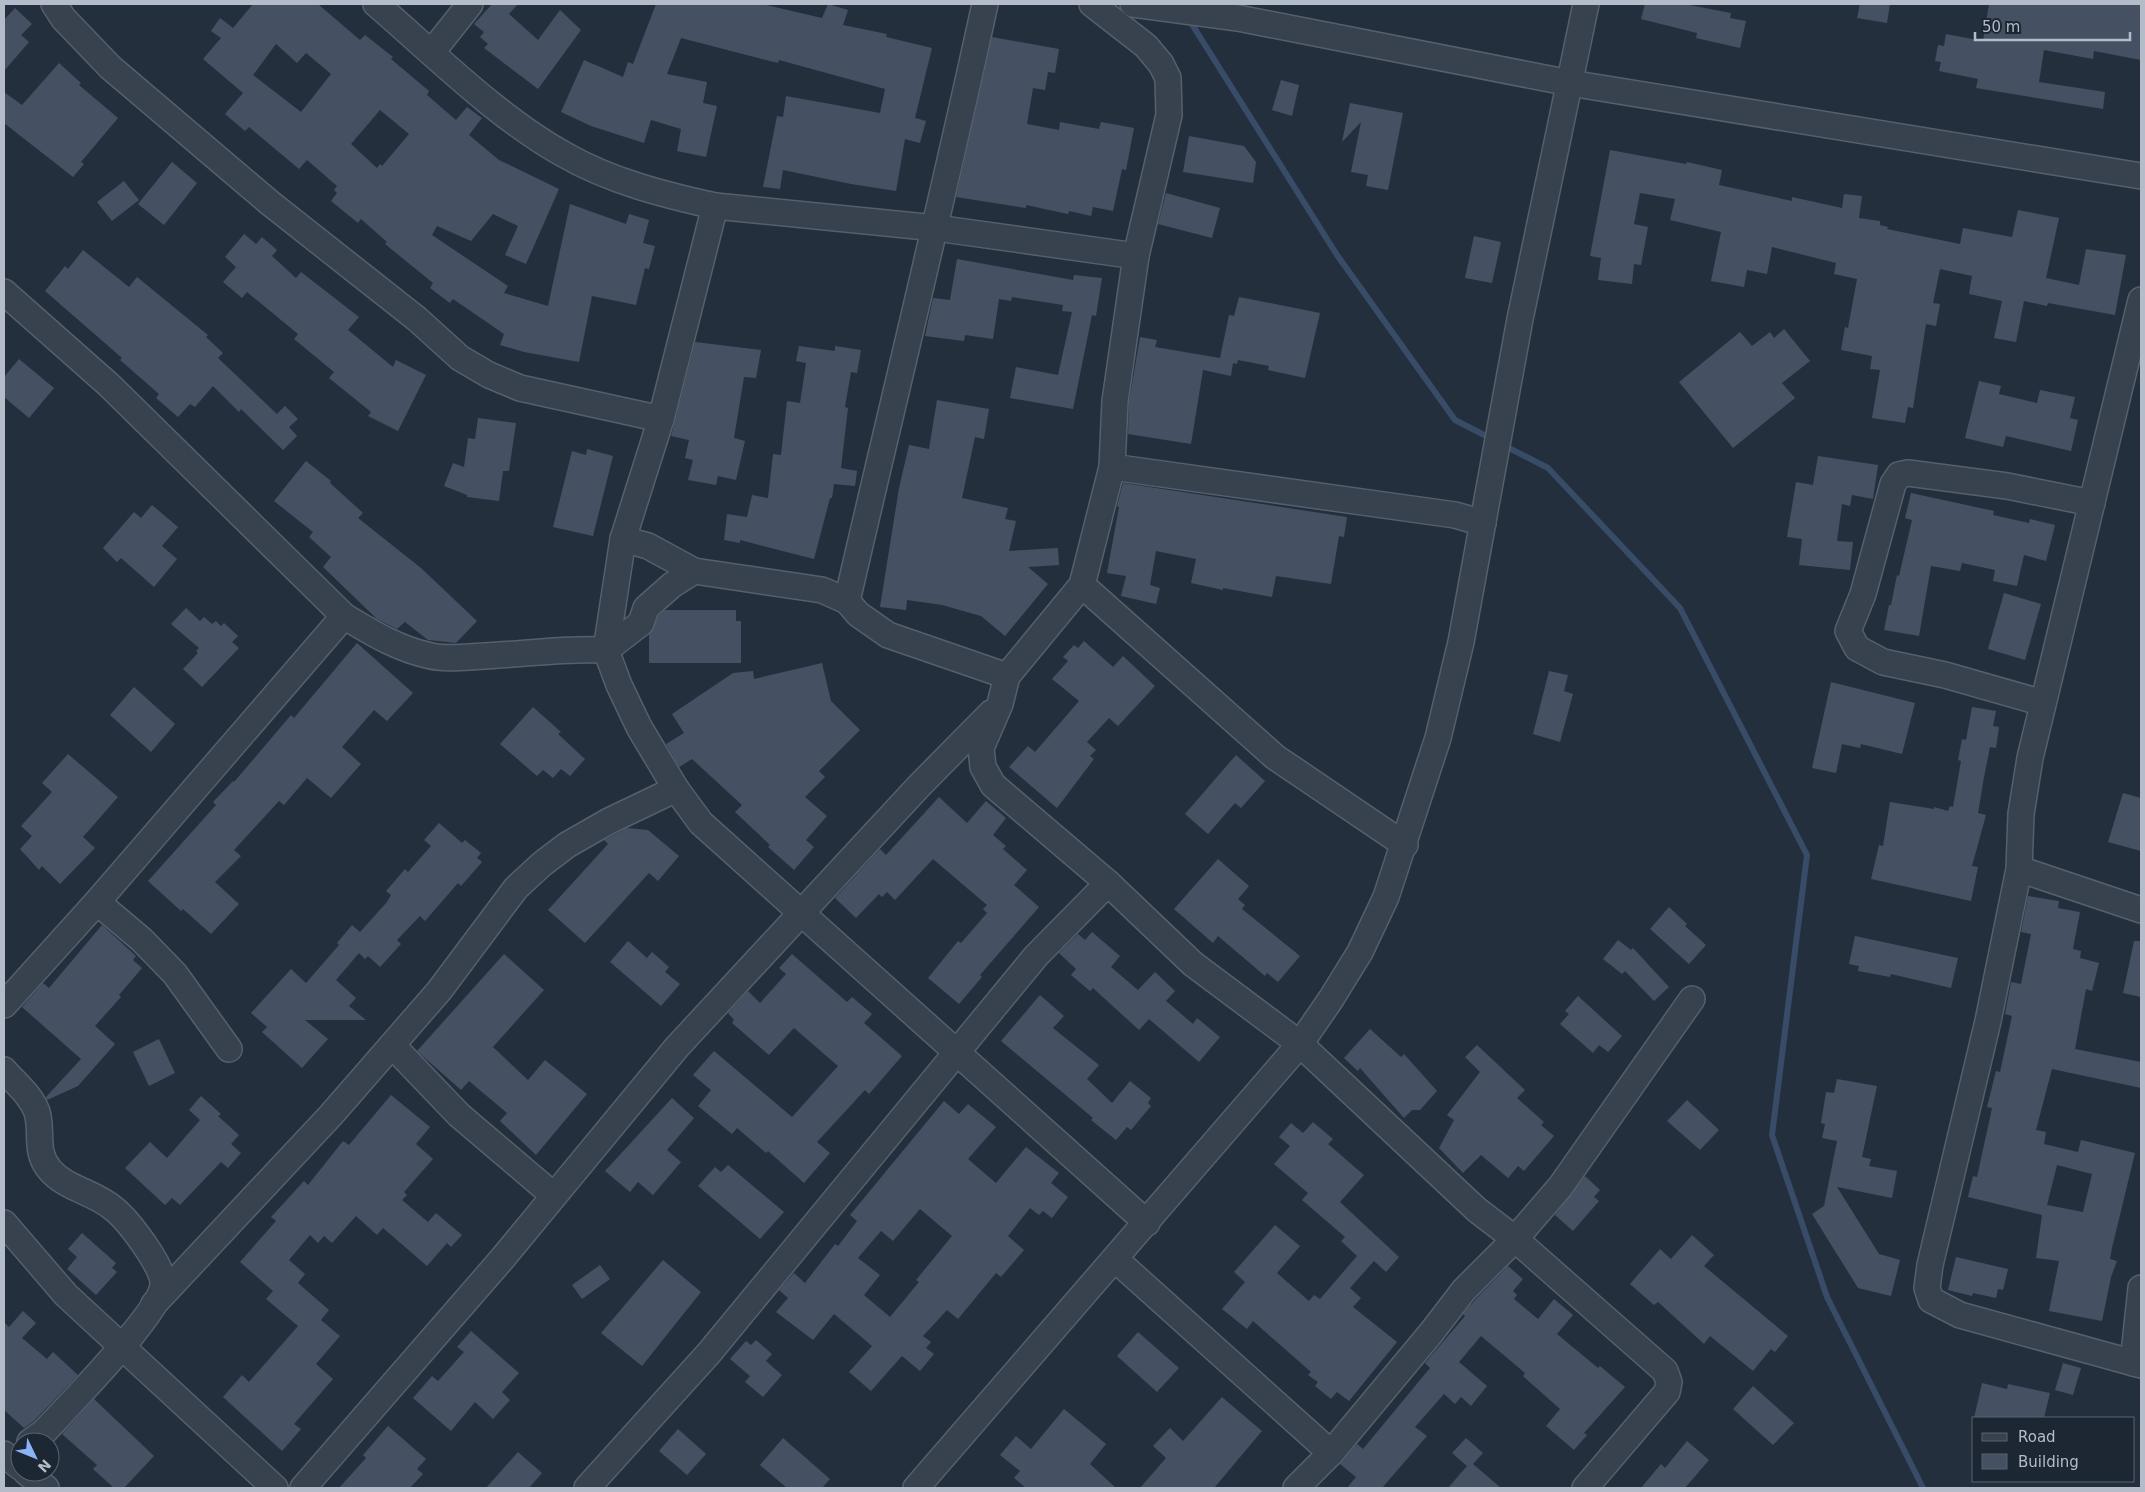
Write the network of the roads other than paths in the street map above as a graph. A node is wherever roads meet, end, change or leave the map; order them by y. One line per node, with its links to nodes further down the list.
1 (54, 4): 16 (street)
2 (376, 4): 8 (street)
3 (470, 4): 8 (street)
4 (985, 4): 12 (street)
5 (1092, 4): 13 (street)
6 (1133, 4): 9 (street)
7 (1586, 4): 9 (street)
8 (432, 52): 11 (street)
9 (1570, 83): 10 (street); 19 (street)
10 (2141, 176)
11 (715, 206): 12 (street); 16 (street)
12 (936, 228): 13 (street); 23 (street)
13 (1136, 256): 17 (street)
14 (4, 292): 24 (street)
15 (2141, 300): 18 (street)
16 (661, 419): 20 (street)
17 (1112, 467): 19 (street); 22 (street)
18 (2092, 503): 27 (street); 27 (street)
19 (1483, 523): 30 (street)
20 (623, 539): 21 (street); 25 (street)
21 (694, 571): 23 (street); 25 (street)
22 (1082, 585): 26 (street); 30 (street)
23 (847, 601): 26 (street)
24 (344, 616): 25 (street); 33 (street)
25 (606, 650): 29 (street)
26 (1007, 676): 28 (street)
27 (2043, 703): 31 (street)
28 (1000, 704): 32 (street); 35 (street)
29 (676, 789): 35 (street); 39 (street)
30 (1405, 844): 38 (street)
31 (2019, 869): 34 (street); 51 (street)
32 (1108, 883): 38 (street); 41 (street)
33 (97, 902): 37 (street); 40 (street)
34 (2141, 910)
35 (802, 915): 41 (street); 43 (street)
36 (1692, 999): 46 (street)
37 (4, 1005)
38 (1300, 1044): 45 (street); 46 (street)
39 (392, 1045): 43 (street); 49 (street)
40 (228, 1049)
41 (957, 1051): 45 (street); 56 (street)
42 (4, 1070): 49 (street)
43 (553, 1195): 55 (street)
44 (4, 1223): 50 (street)
45 (1147, 1223): 47 (street)
46 (1515, 1239): 53 (street); 59 (street)
47 (1115, 1259): 53 (street); 57 (street)
48 (2141, 1288): 51 (street)
49 (154, 1304): 50 (street)
50 (121, 1346): 52 (street); 54 (street)
51 (2137, 1364)
52 (44, 1432)
53 (1331, 1453): 58 (street)
54 (261, 1484)
55 (303, 1488)
56 (587, 1488)
57 (916, 1488)
58 (1296, 1488)
59 (1585, 1488)

